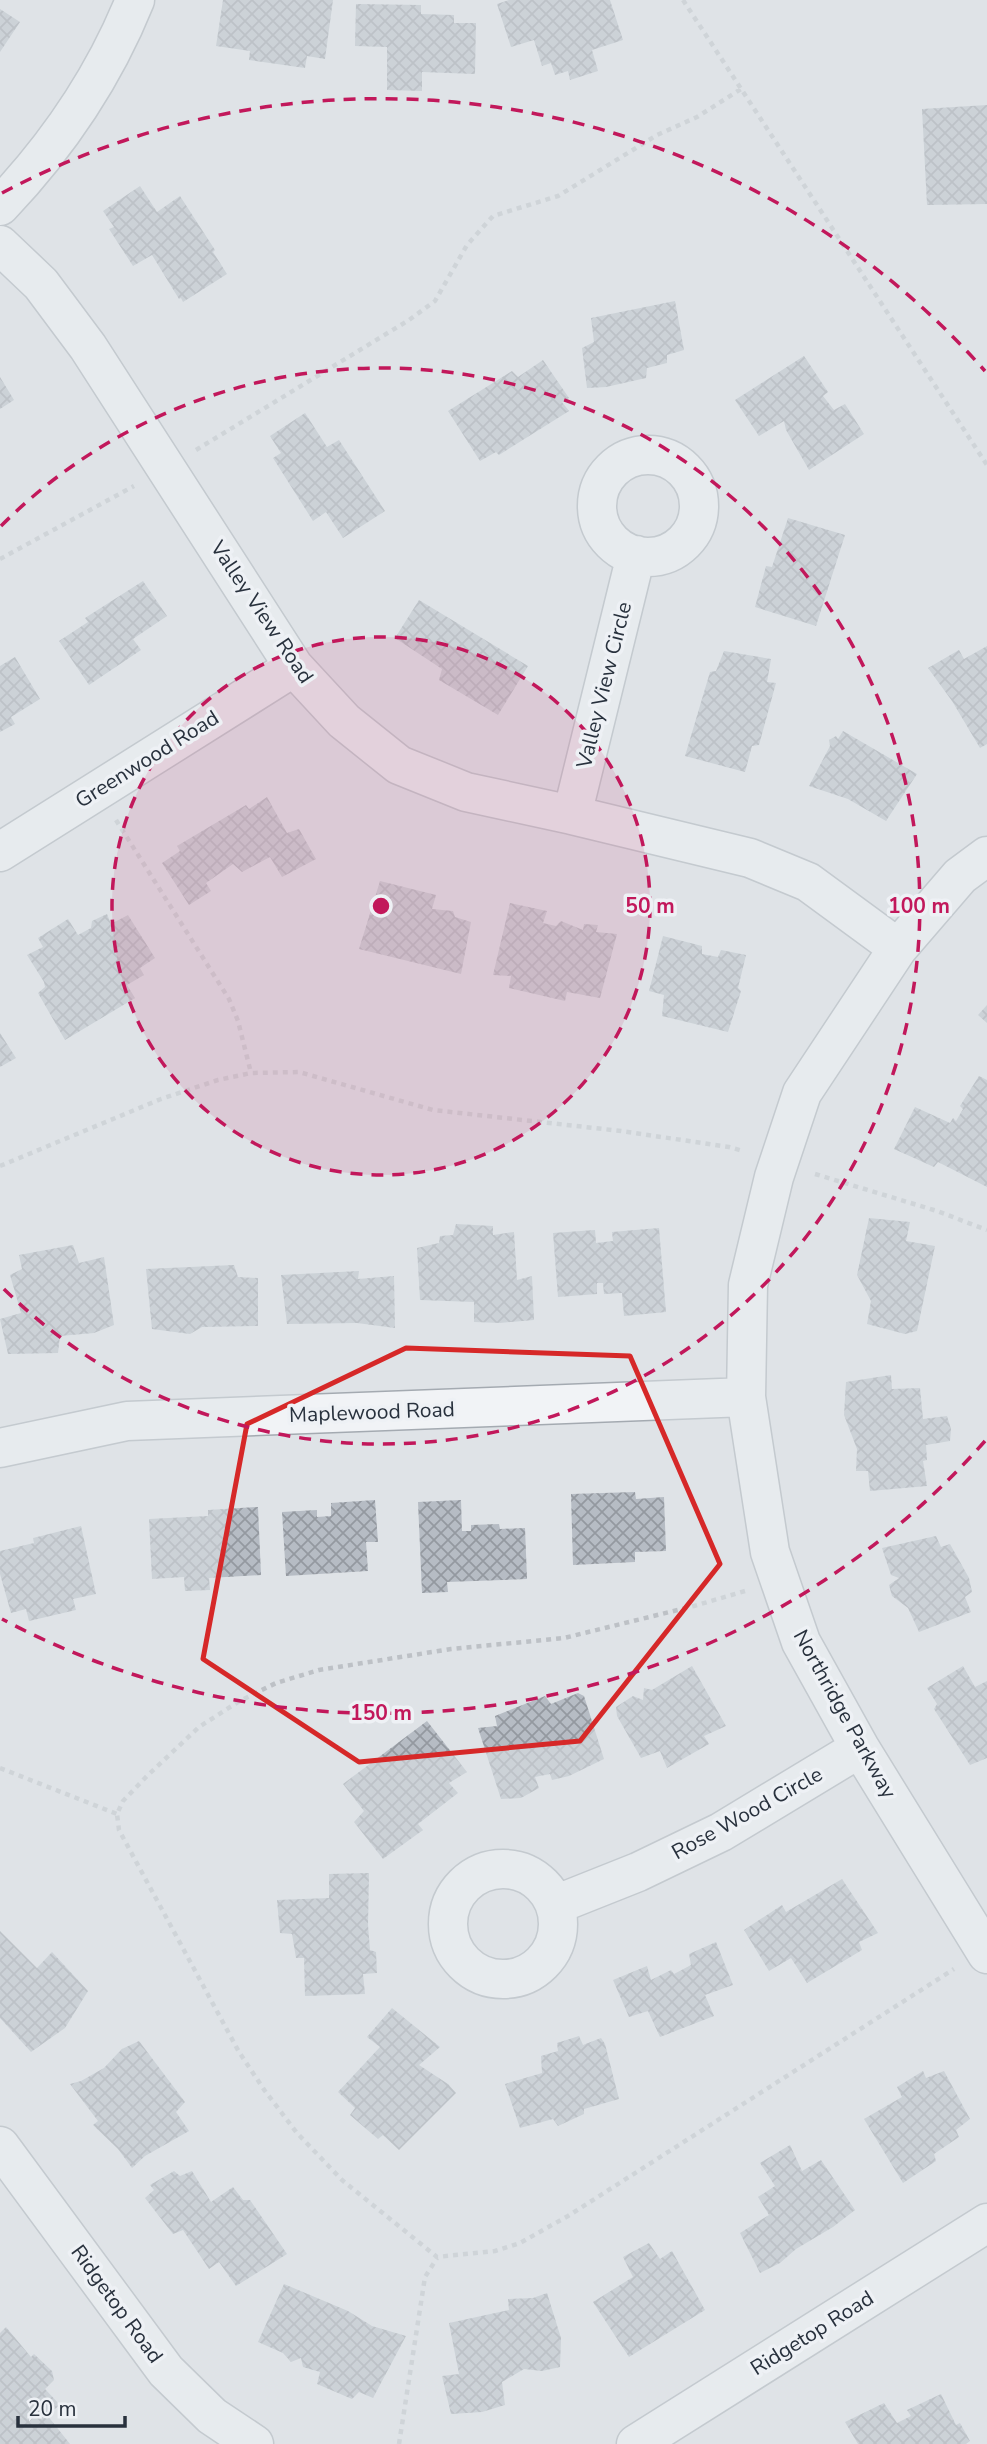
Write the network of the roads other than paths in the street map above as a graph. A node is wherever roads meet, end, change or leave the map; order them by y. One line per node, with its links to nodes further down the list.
1 (135, 0): 2 (street)
2 (0, 206)
3 (0, 245): 5 (street, Valley View Road)
4 (636, 555): 6 (street, Valley View Circle)
5 (294, 667): 6 (street, Valley View Road); 7 (street, Greenwood Road)
6 (572, 815): 9 (street, Valley View Road)
7 (0, 852)
8 (987, 856): 9 (street, Northridge Parkway)
9 (898, 948): 10 (street, Northridge Parkway)
10 (746, 1397): 11 (street, Maplewood Road); 12 (street, Northridge Parkway)
11 (0, 1448)
12 (860, 1748): 13 (street, Rose Wood Circle); 14 (street, Northridge Parkway)
13 (555, 1905)
14 (986, 1952)
15 (6, 2164): 17 (street, Ridgetop Road)
16 (987, 2223): 18 (street, Ridgetop Road)
17 (254, 2444)
18 (636, 2444)

